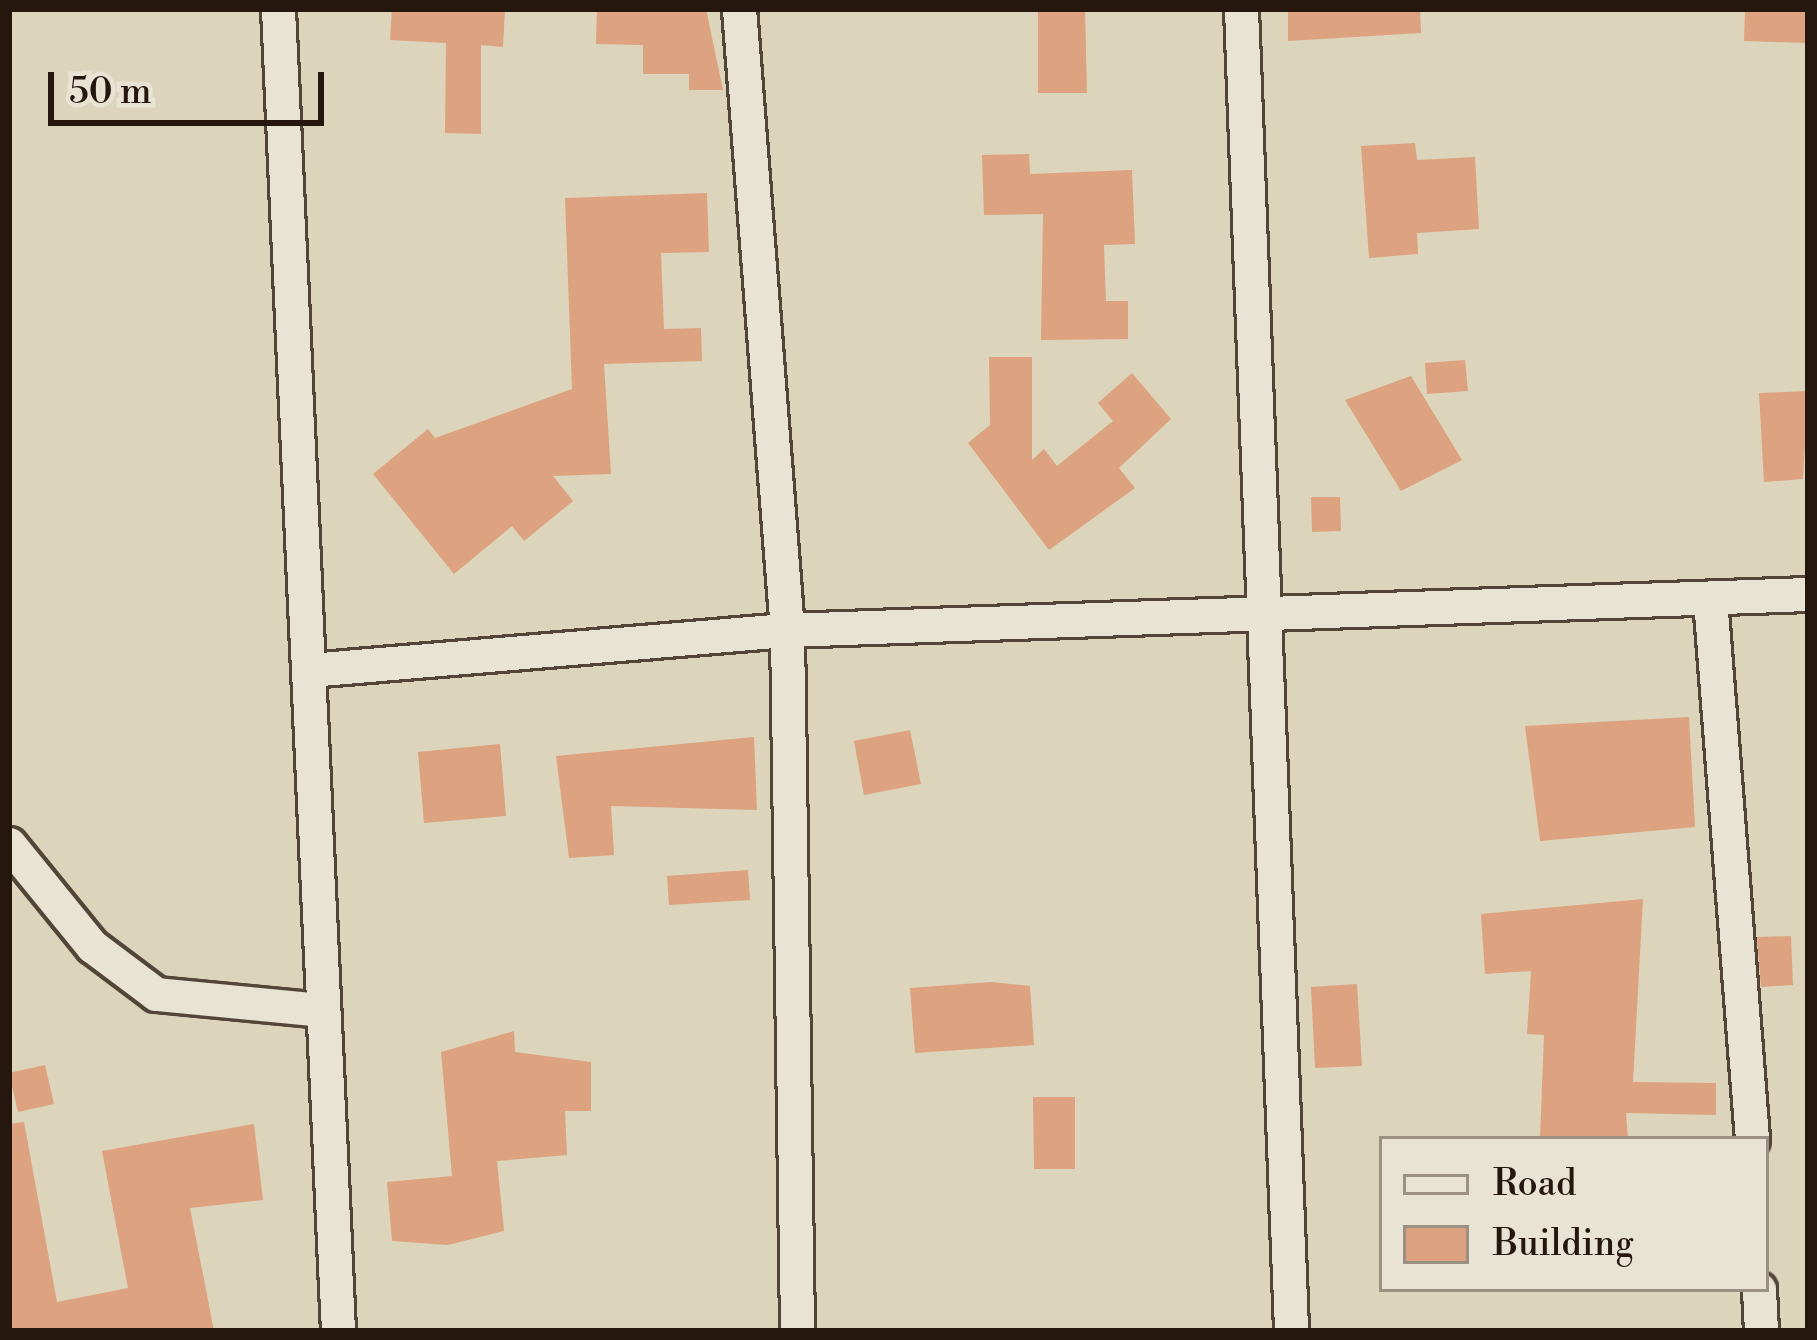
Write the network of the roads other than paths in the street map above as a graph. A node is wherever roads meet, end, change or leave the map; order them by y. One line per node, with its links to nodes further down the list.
1 (278, 9): 8 (street)
2 (739, 9): 7 (street)
3 (1240, 9): 6 (street)
4 (1808, 594): 5 (street)
5 (1710, 599): 6 (street); 11 (street)
6 (1268, 613): 7 (street); 15 (street)
7 (787, 630): 8 (street); 14 (street)
8 (309, 670): 10 (street)
9 (9, 844): 10 (street)
10 (322, 1010): 13 (street)
11 (1752, 1136)
12 (1759, 1292): 16 (street)
13 (338, 1331)
14 (797, 1331)
15 (1291, 1331)
16 (1761, 1331)

